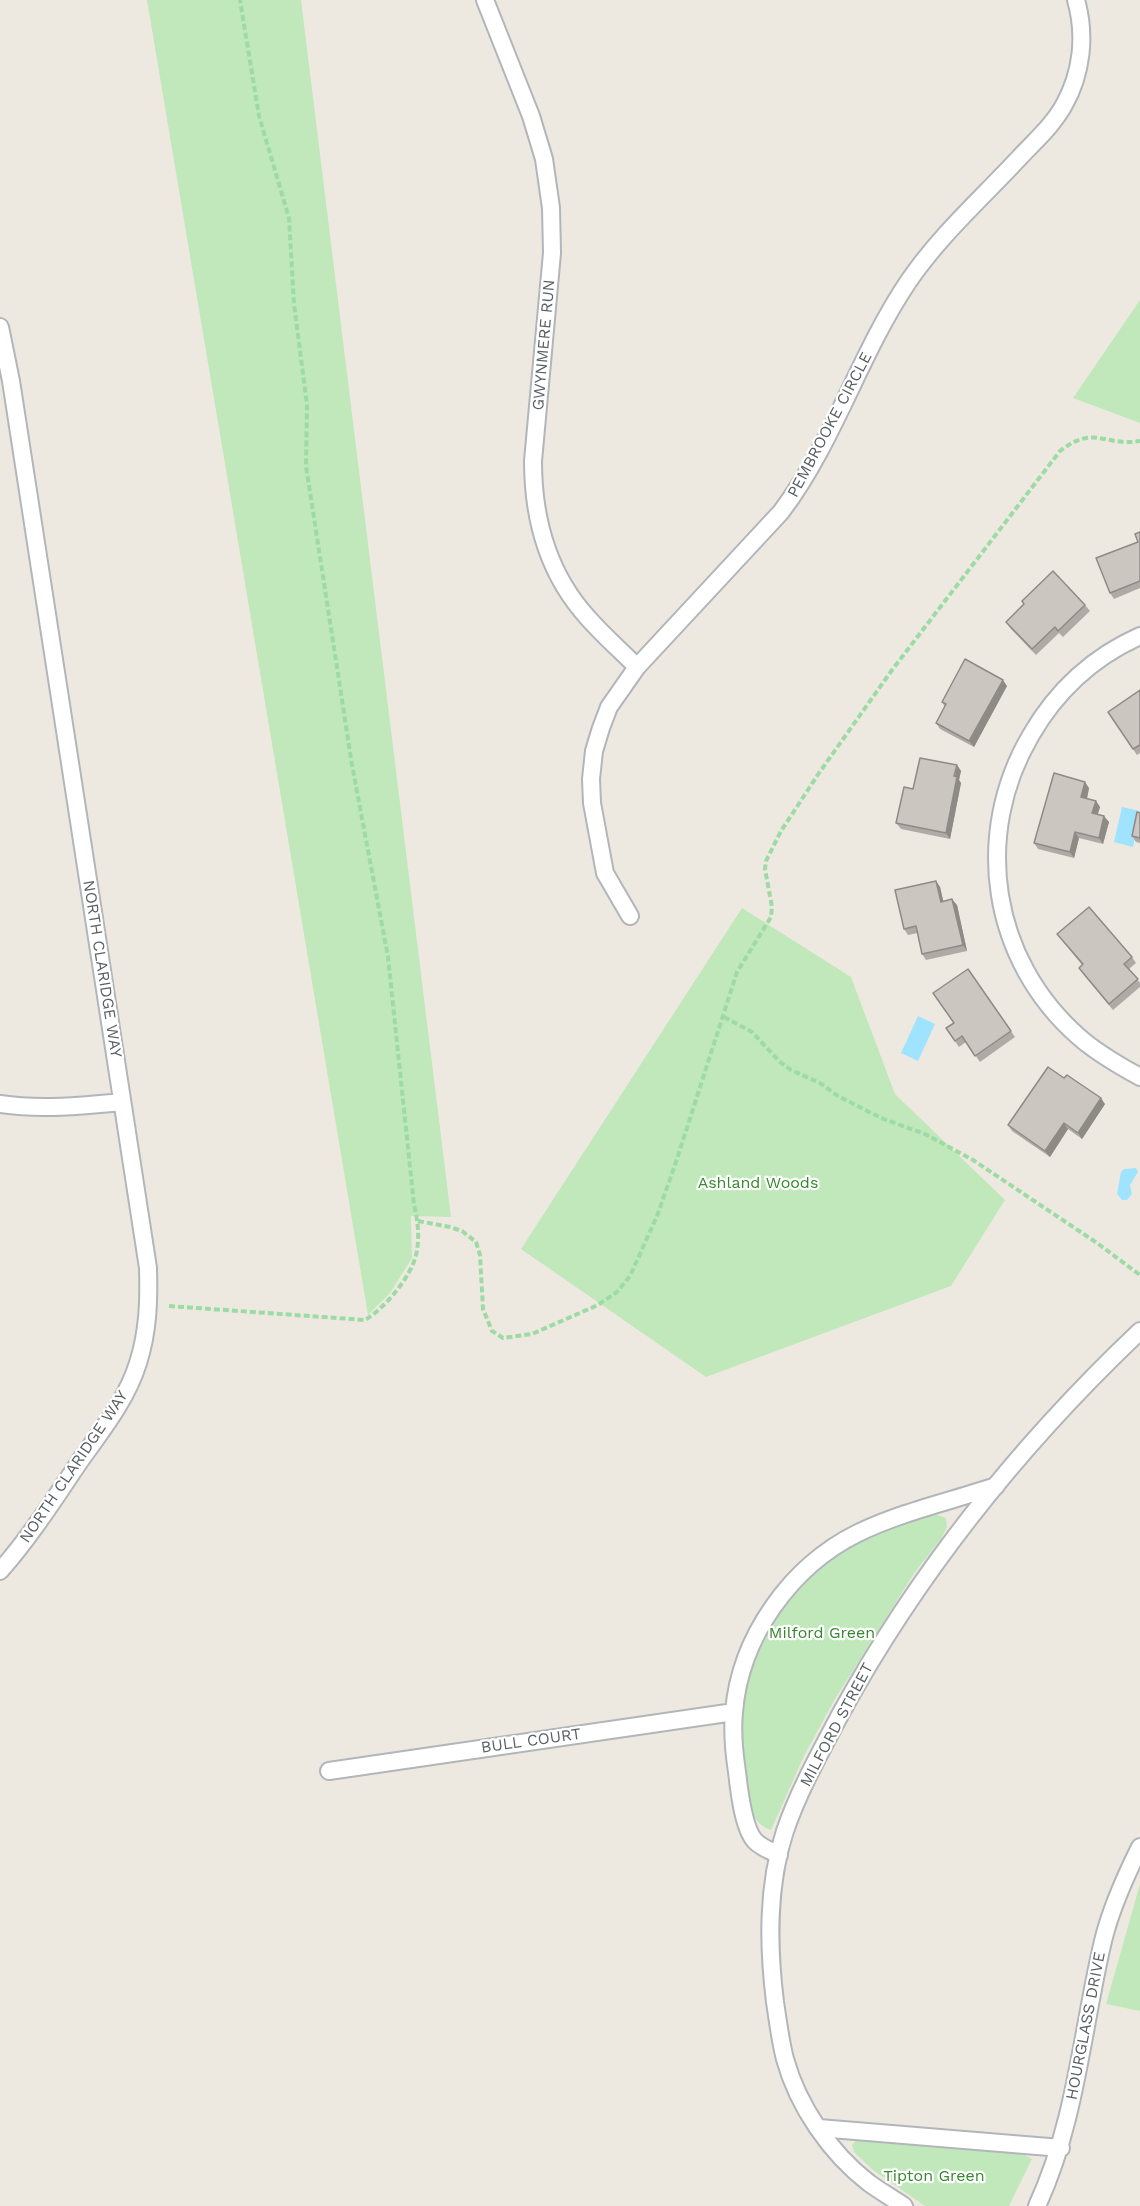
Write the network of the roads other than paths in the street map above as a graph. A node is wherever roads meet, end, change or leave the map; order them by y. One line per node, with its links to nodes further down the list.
1 (485, 0): 5 (street, GWYNMERE RUN)
2 (1076, 0): 5 (street, PEMBROOKE CIRCLE)
3 (0, 327): 8 (street, NORTH CLARIDGE WAY)
4 (1140, 636): 7 (street)
5 (636, 667): 6 (street, PEMBROOKE CIRCLE)
6 (630, 916)
7 (1140, 1077)
8 (122, 1102): 9 (street); 12 (street, NORTH CLARIDGE WAY)
9 (0, 1104)
10 (1140, 1331): 11 (street, MILFORD STREET)
11 (996, 1486): 13 (street); 16 (street, MILFORD STREET)
12 (0, 1572)
13 (734, 1712): 14 (street, BULL COURT); 16 (street)
14 (329, 1771)
15 (1140, 1847): 18 (street, HOURGLASS DRIVE)
16 (779, 1855): 17 (street, MILFORD STREET)
17 (819, 2128): 18 (street); 19 (street, MILFORD STREET)
18 (1061, 2148): 20 (street, HOURGLASS DRIVE)
19 (904, 2206)
20 (1037, 2206)

